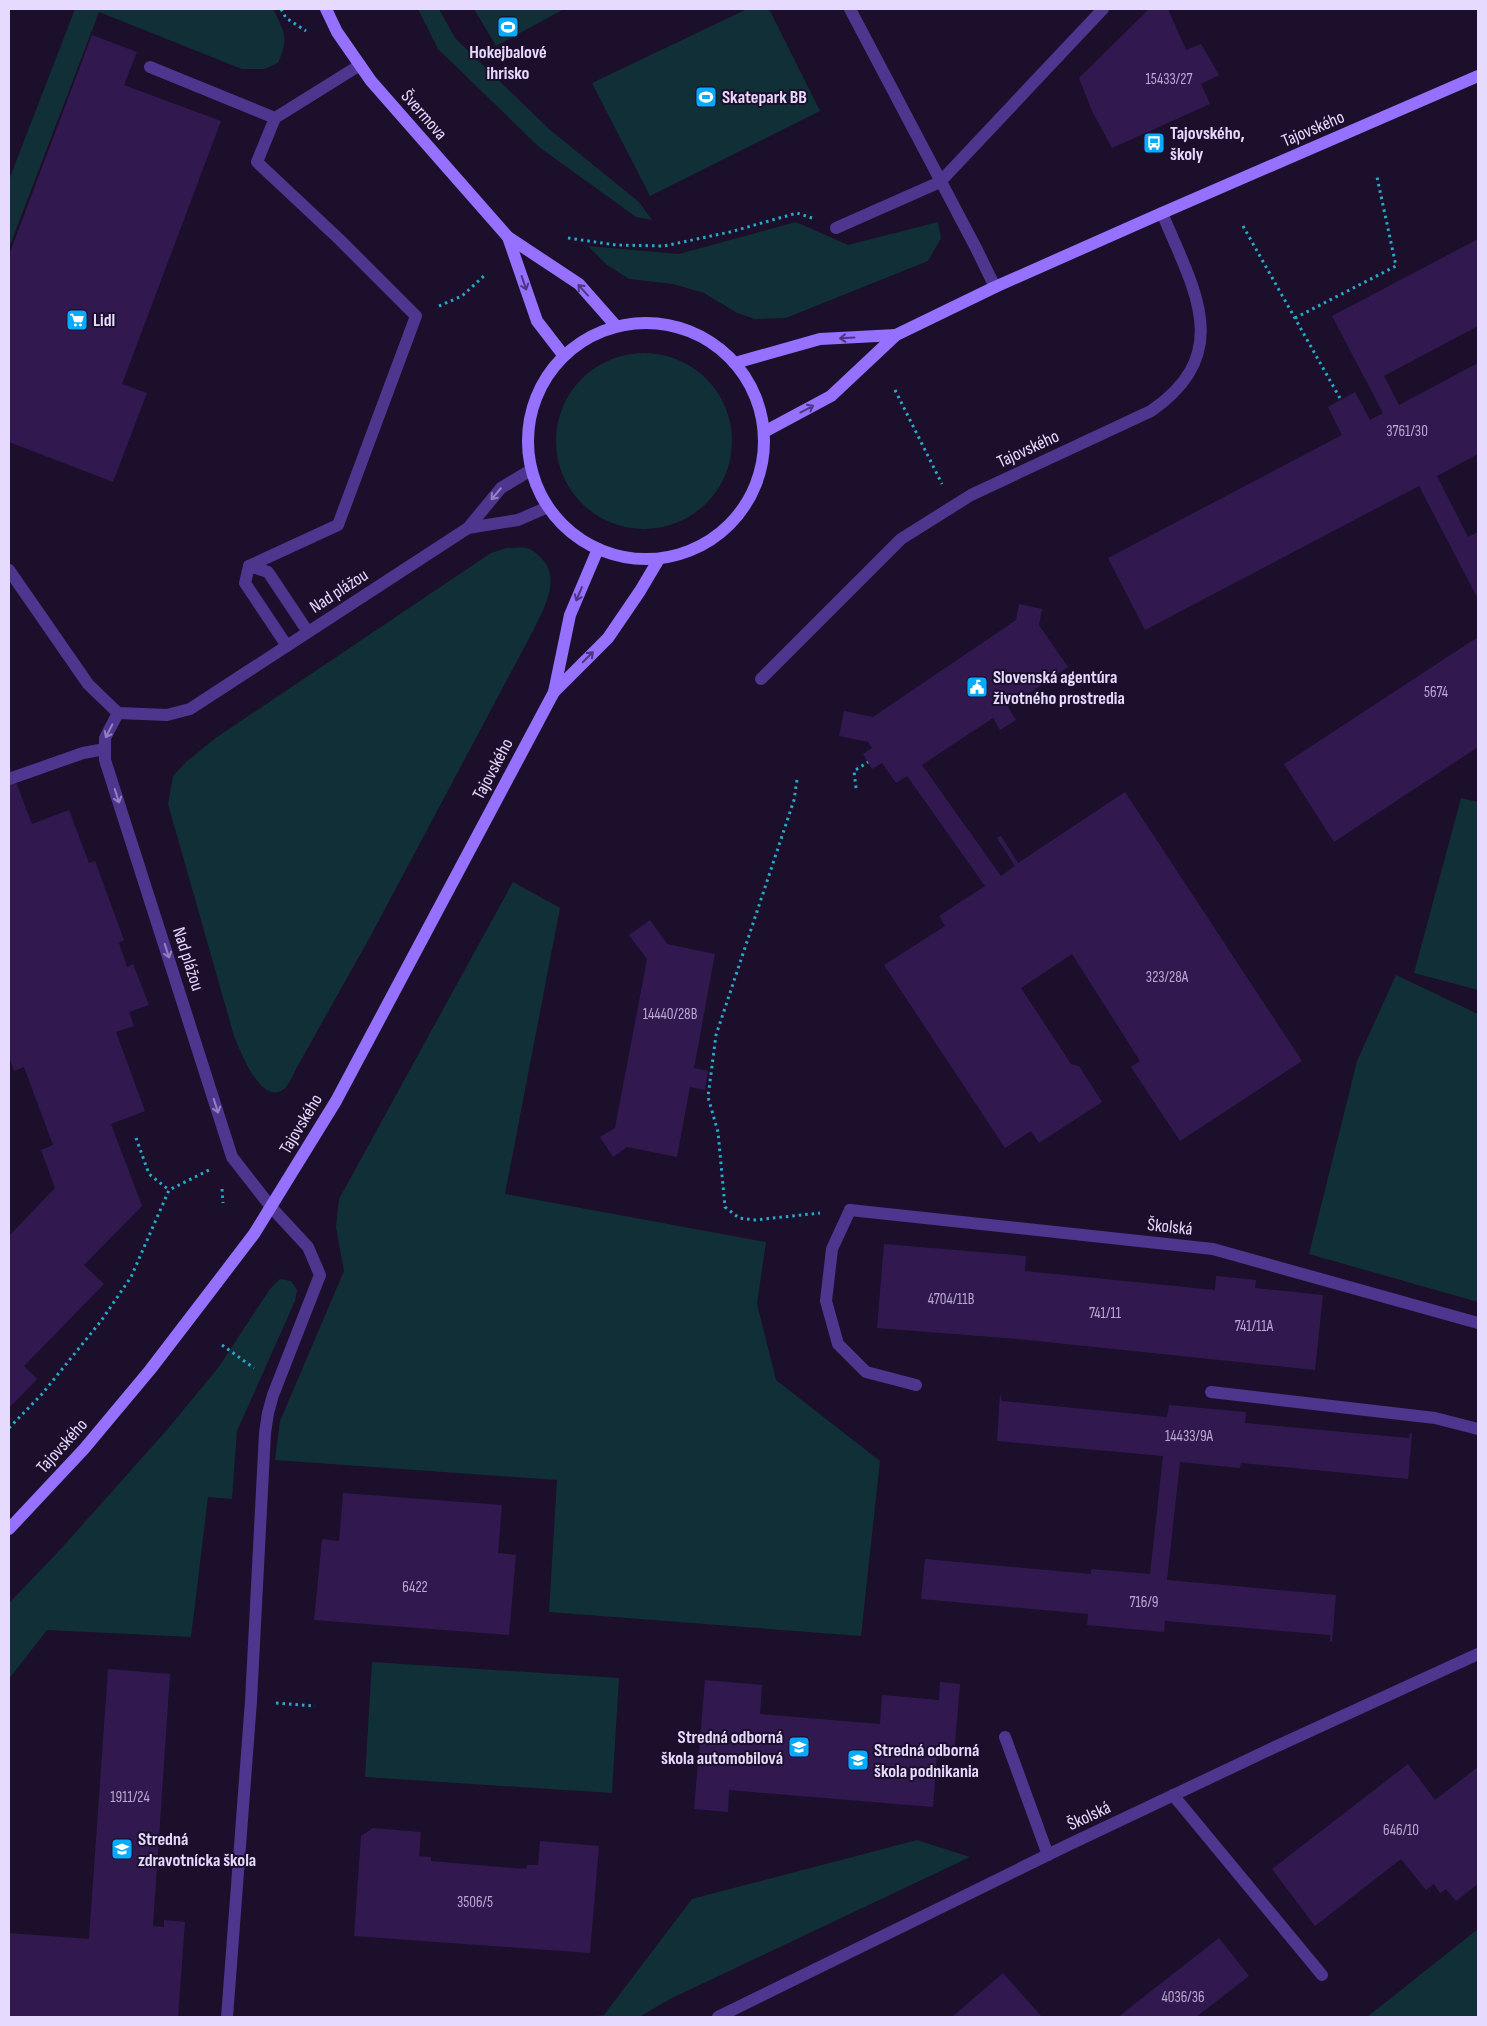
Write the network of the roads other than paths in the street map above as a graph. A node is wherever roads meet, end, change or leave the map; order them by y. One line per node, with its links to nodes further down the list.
1 (326, 9): 4 (main road, Švermova)
2 (850, 9): 8 (street)
3 (1103, 9): 8 (street)
4 (360, 66): 7 (street); 11 (main road, Švermova)
5 (150, 67): 7 (street)
6 (1478, 76): 9 (main road, Tajovského)
7 (275, 118): 23 (street)
8 (940, 182): 10 (street); 12 (street)
9 (1162, 213): 12 (main road, Tajovského); 27 (street, Tajovského)
10 (836, 228)
11 (508, 237): 13 (main road, Švermova, one-way to 11); 15 (main road, Švermova, one-way to 15)
12 (995, 287): 14 (main road, Tajovského)
13 (616, 326): 15 (main road); 16 (main road)
14 (896, 335): 16 (main road, Tajovského, one-way to 16); 17 (main road, Tajovského, one-way to 14)
15 (564, 356): 18 (main road)
16 (735, 363): 17 (main road)
17 (764, 432): 22 (main road)
18 (531, 470): 19 (main road); 20 (street, Nad plážou, one-way to 20)
19 (548, 507): 20 (street, Nad plážou); 21 (main road)
20 (468, 528): 25 (street, Nad plážou)
21 (598, 549): 22 (main road); 28 (main road, Tajovského, one-way to 28)
22 (658, 560): 28 (main road, Tajovského, one-way to 22)
23 (249, 566): 25 (street); 26 (street)
24 (9, 570): 29 (street)
25 (308, 632): 26 (street, Nad plážou)
26 (287, 646): 29 (street, Nad plážou)
27 (761, 679)
28 (554, 692): 32 (main road, Tajovského)
29 (118, 713): 30 (street, Nad plážou, one-way to 30)
30 (105, 749): 31 (street); 32 (street, Nad plážou, one-way to 32)
31 (9, 779)
32 (271, 1207): 37 (main road, Tajovského); 43 (street, Nad plážou)
33 (1478, 1323): 34 (street, Školská)
34 (916, 1385)
35 (1211, 1392): 36 (street)
36 (1478, 1430)
37 (9, 1528)
38 (1478, 1654): 40 (street, Školská)
39 (1005, 1737): 41 (street)
40 (1172, 1795): 41 (street, Školská); 42 (street)
41 (1048, 1855): 44 (street, Školská)
42 (1322, 1974)
43 (227, 2017)
44 (718, 2017)

